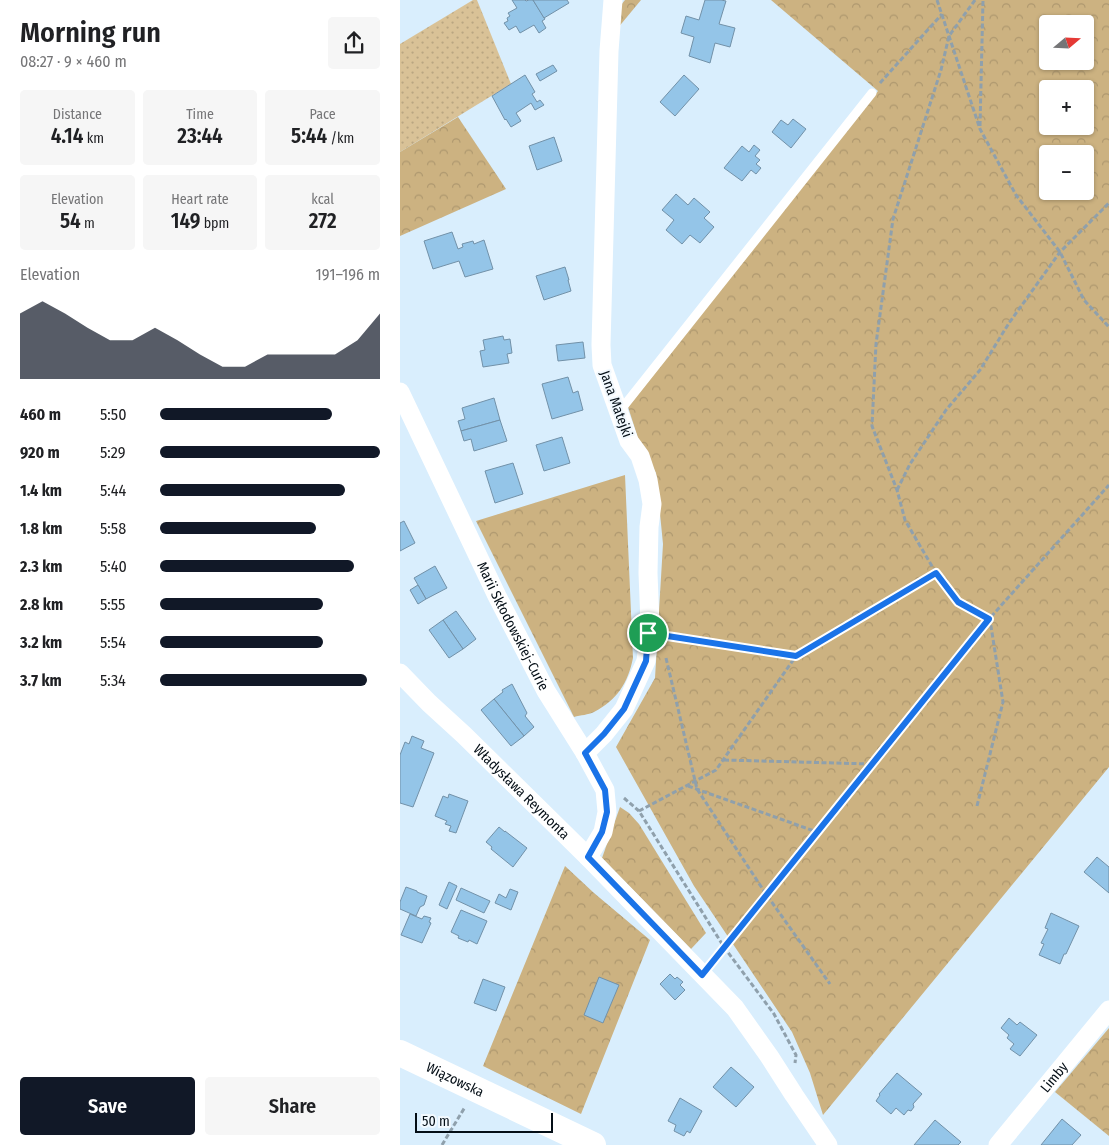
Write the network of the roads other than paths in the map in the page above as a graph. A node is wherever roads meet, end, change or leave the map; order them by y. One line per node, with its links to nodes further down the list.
1 (613, 0): 4 (street, Jana Matejki)
2 (872, 93): 4 (lane)
3 (400, 392): 6 (street, Marii Skłodowskiej-Curie)
4 (619, 412): 6 (street, Jana Matejki)
5 (400, 673): 7 (street, Władysława Reymonta)
6 (585, 753): 7 (street, Marii Skłodowskiej-Curie)
7 (588, 857): 11 (street, Władysława Reymonta)
8 (1109, 1010): 12 (street, Limby)
9 (400, 1053): 10 (main road, Wiązowska)
10 (593, 1145)
11 (828, 1145)
12 (998, 1145)

